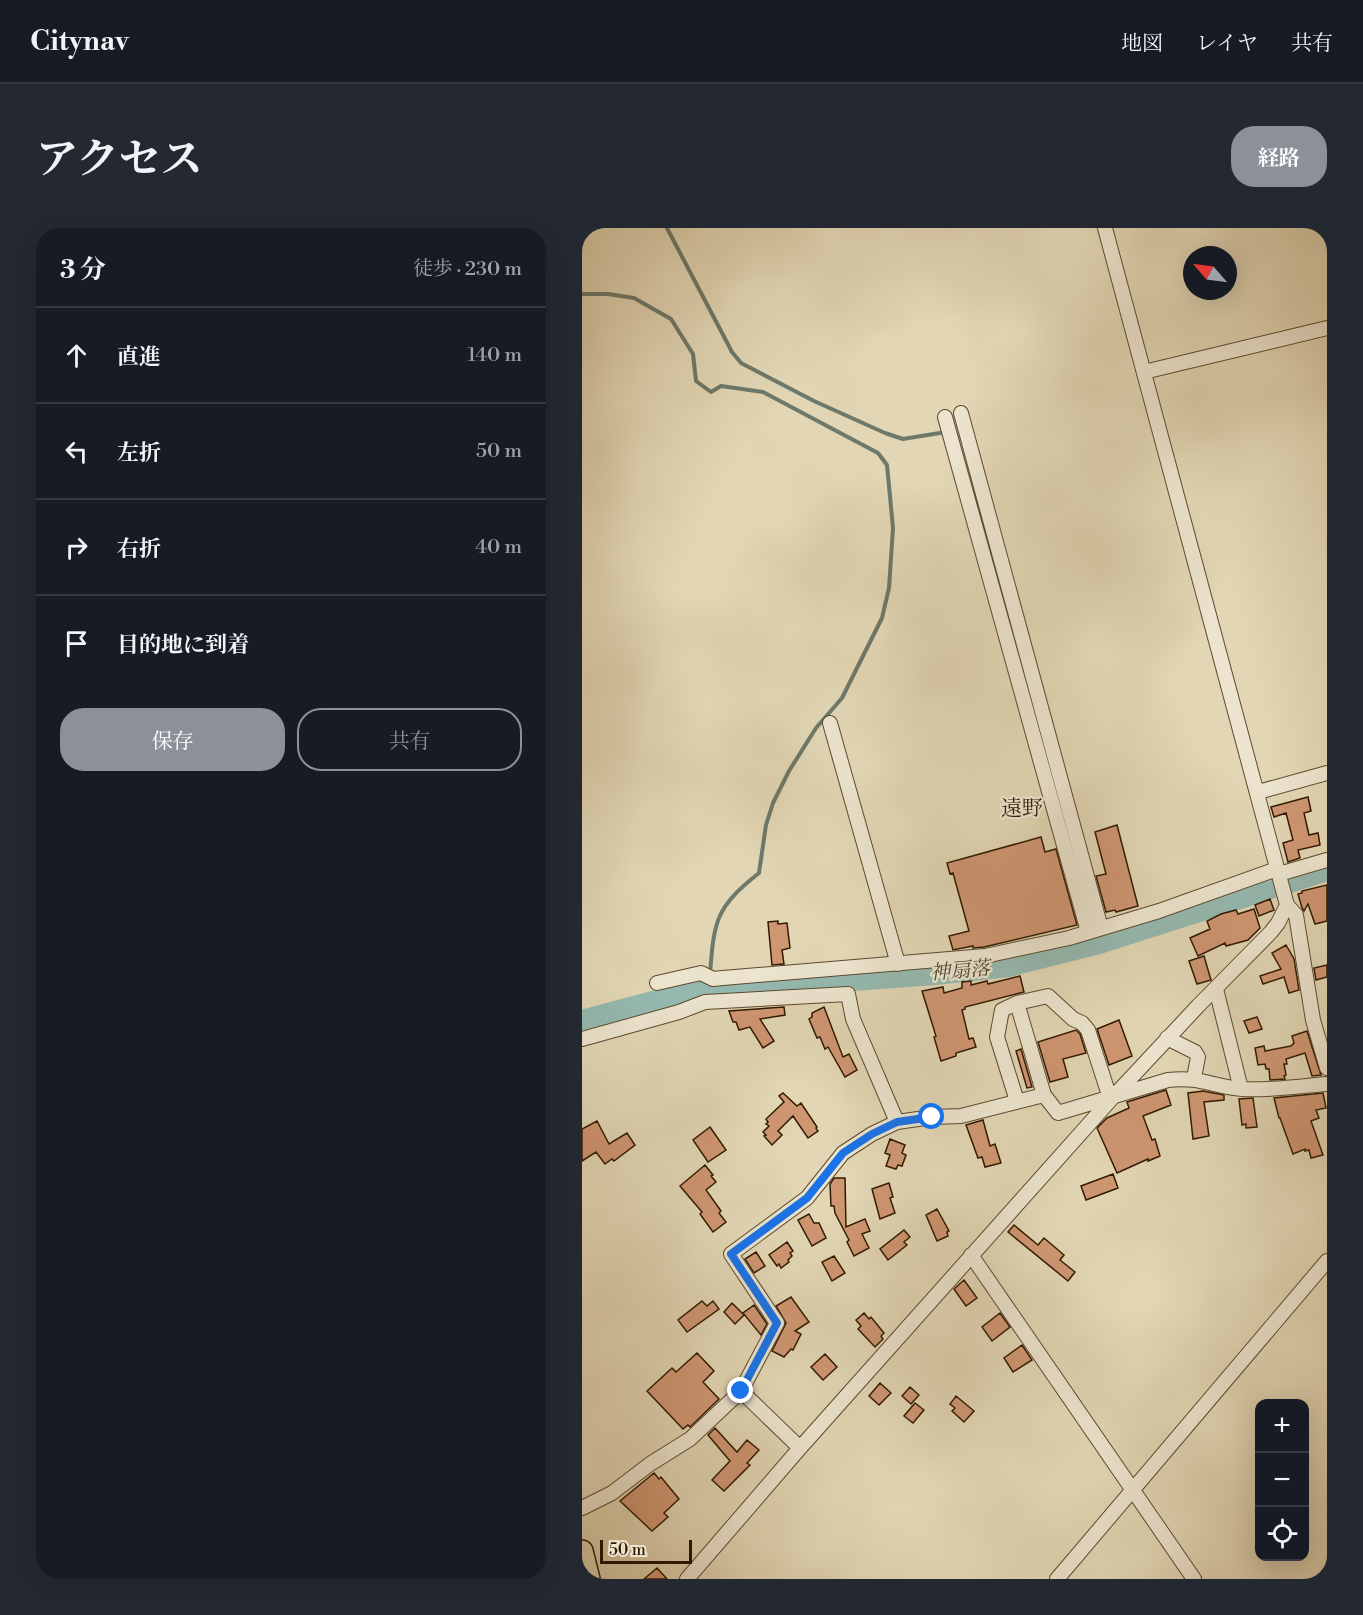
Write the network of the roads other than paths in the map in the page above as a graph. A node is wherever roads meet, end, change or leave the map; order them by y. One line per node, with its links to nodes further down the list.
1 (1105, 228): 3 (street)
2 (1327, 328): 3 (street)
3 (1144, 372): 8 (street)
4 (961, 413): 12 (street)
5 (945, 417): 12 (street)
6 (830, 723): 13 (street)
7 (1327, 773): 8 (street)
8 (1258, 792): 10 (street)
9 (1327, 860): 10 (street)
10 (1278, 871): 11 (street); 12 (street)
11 (1287, 905): 16 (street); 21 (street)
12 (1095, 930): 13 (street)
13 (898, 964): 14 (street)
14 (723, 978): 15 (street); 17 (street)
15 (657, 983)
16 (1216, 989): 19 (street); 24 (street)
17 (724, 1000): 20 (street); 28 (street)
18 (1017, 1003): 25 (street); 26 (street); 27 (street)
19 (1167, 1038): 22 (street); 26 (street)
20 (582, 1039)
21 (1327, 1068)
22 (1194, 1078): 24 (street); 26 (street)
23 (1327, 1084): 24 (street)
24 (1241, 1089)
25 (1044, 1095): 26 (street); 27 (street)
26 (1113, 1096): 29 (street)
27 (1017, 1101): 28 (street)
28 (897, 1122): 31 (street)
29 (971, 1255): 32 (street); 33 (street)
30 (1327, 1261): 33 (street)
31 (741, 1391): 32 (street); 34 (street)
32 (800, 1448): 37 (street)
33 (1133, 1490): 38 (street); 39 (street)
34 (582, 1508)
35 (582, 1551): 36 (main road)
36 (589, 1579)
37 (687, 1579)
38 (1057, 1579)
39 (1194, 1579)

